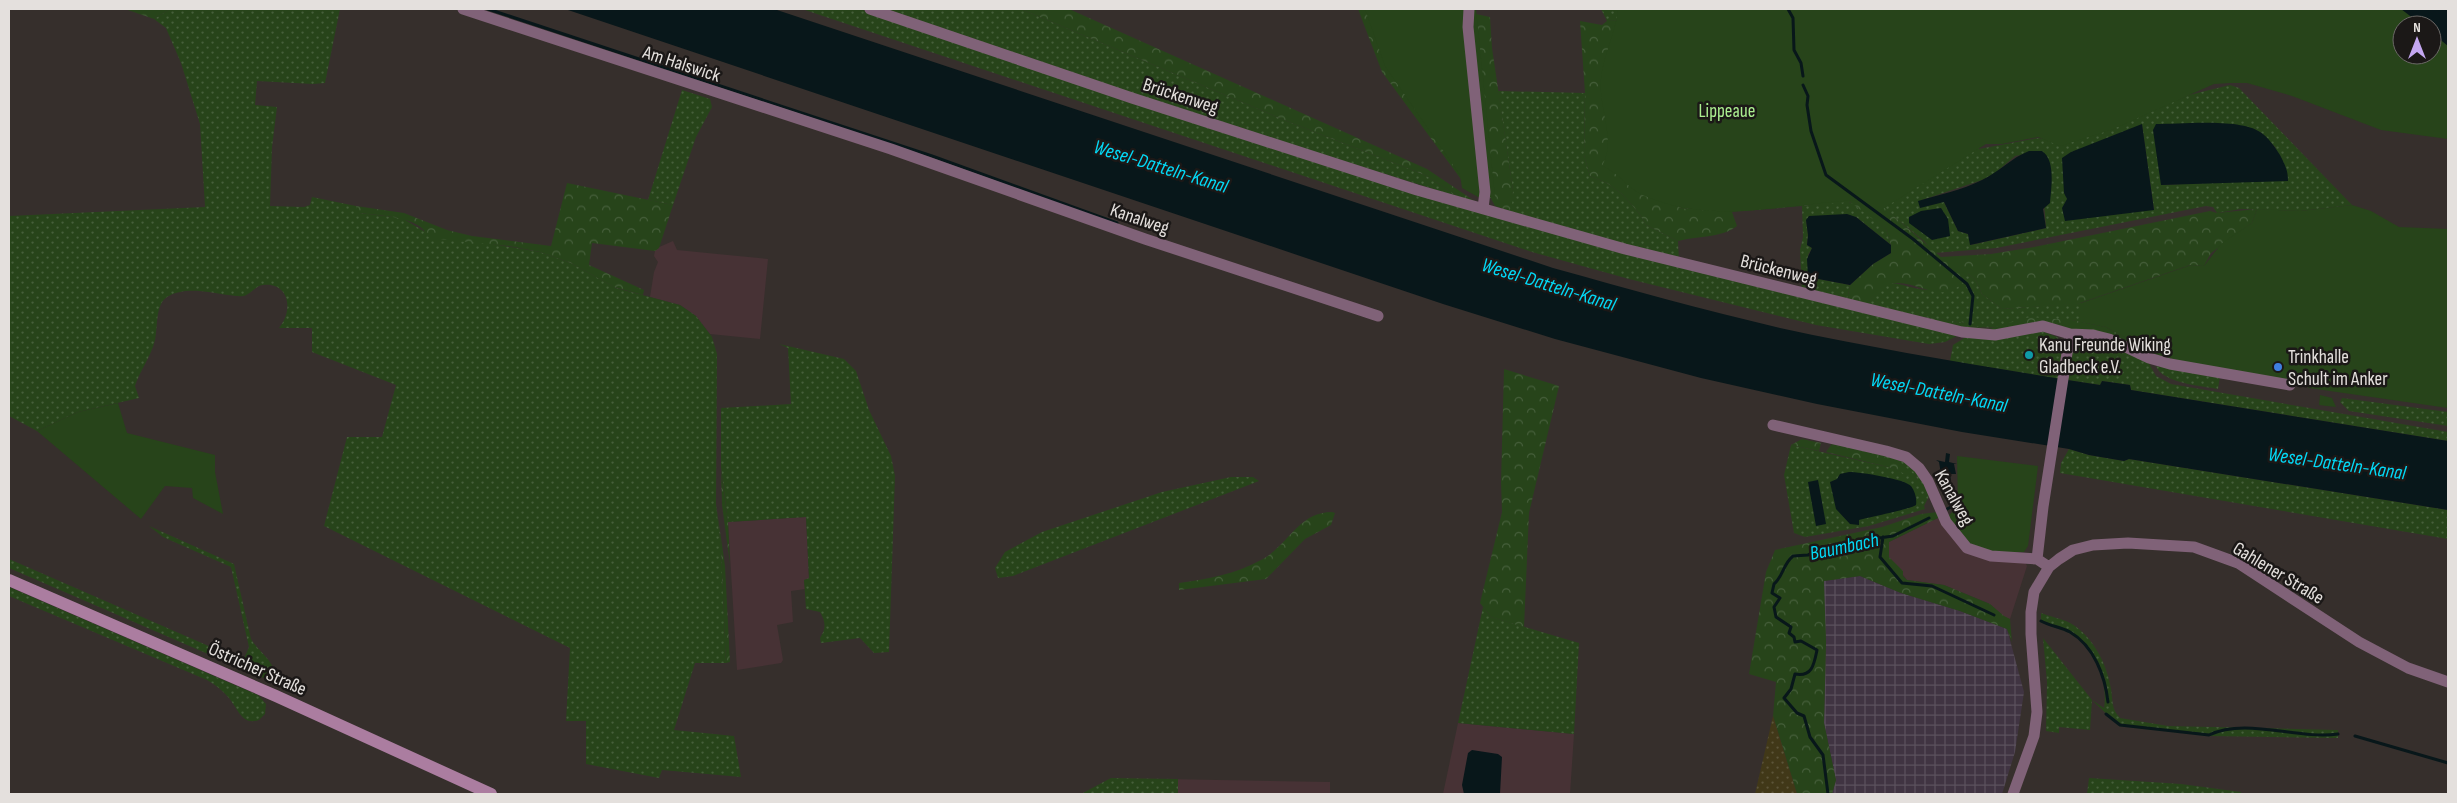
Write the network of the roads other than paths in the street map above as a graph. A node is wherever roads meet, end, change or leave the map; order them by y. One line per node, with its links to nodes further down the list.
1 (463, 9): 4 (street, Am Halswick)
2 (870, 9): 5 (street, Brückenweg)
3 (1469, 9): 5 (street)
4 (891, 149): 6 (street, Kanalweg)
5 (1483, 208): 7 (street, Brückenweg)
6 (1378, 316)
7 (2070, 334): 8 (street, Brückenweg); 10 (street)
8 (2290, 385)
9 (1773, 425): 10 (street, Kanalweg)
10 (2037, 559): 11 (street, Kanalweg)
11 (2049, 567): 13 (street, Gahlener Straße); 15 (street, Gahlener Straße)
12 (9, 580): 14 (main road, Östricher Straße)
13 (2448, 682)
14 (491, 794)
15 (2013, 794)

